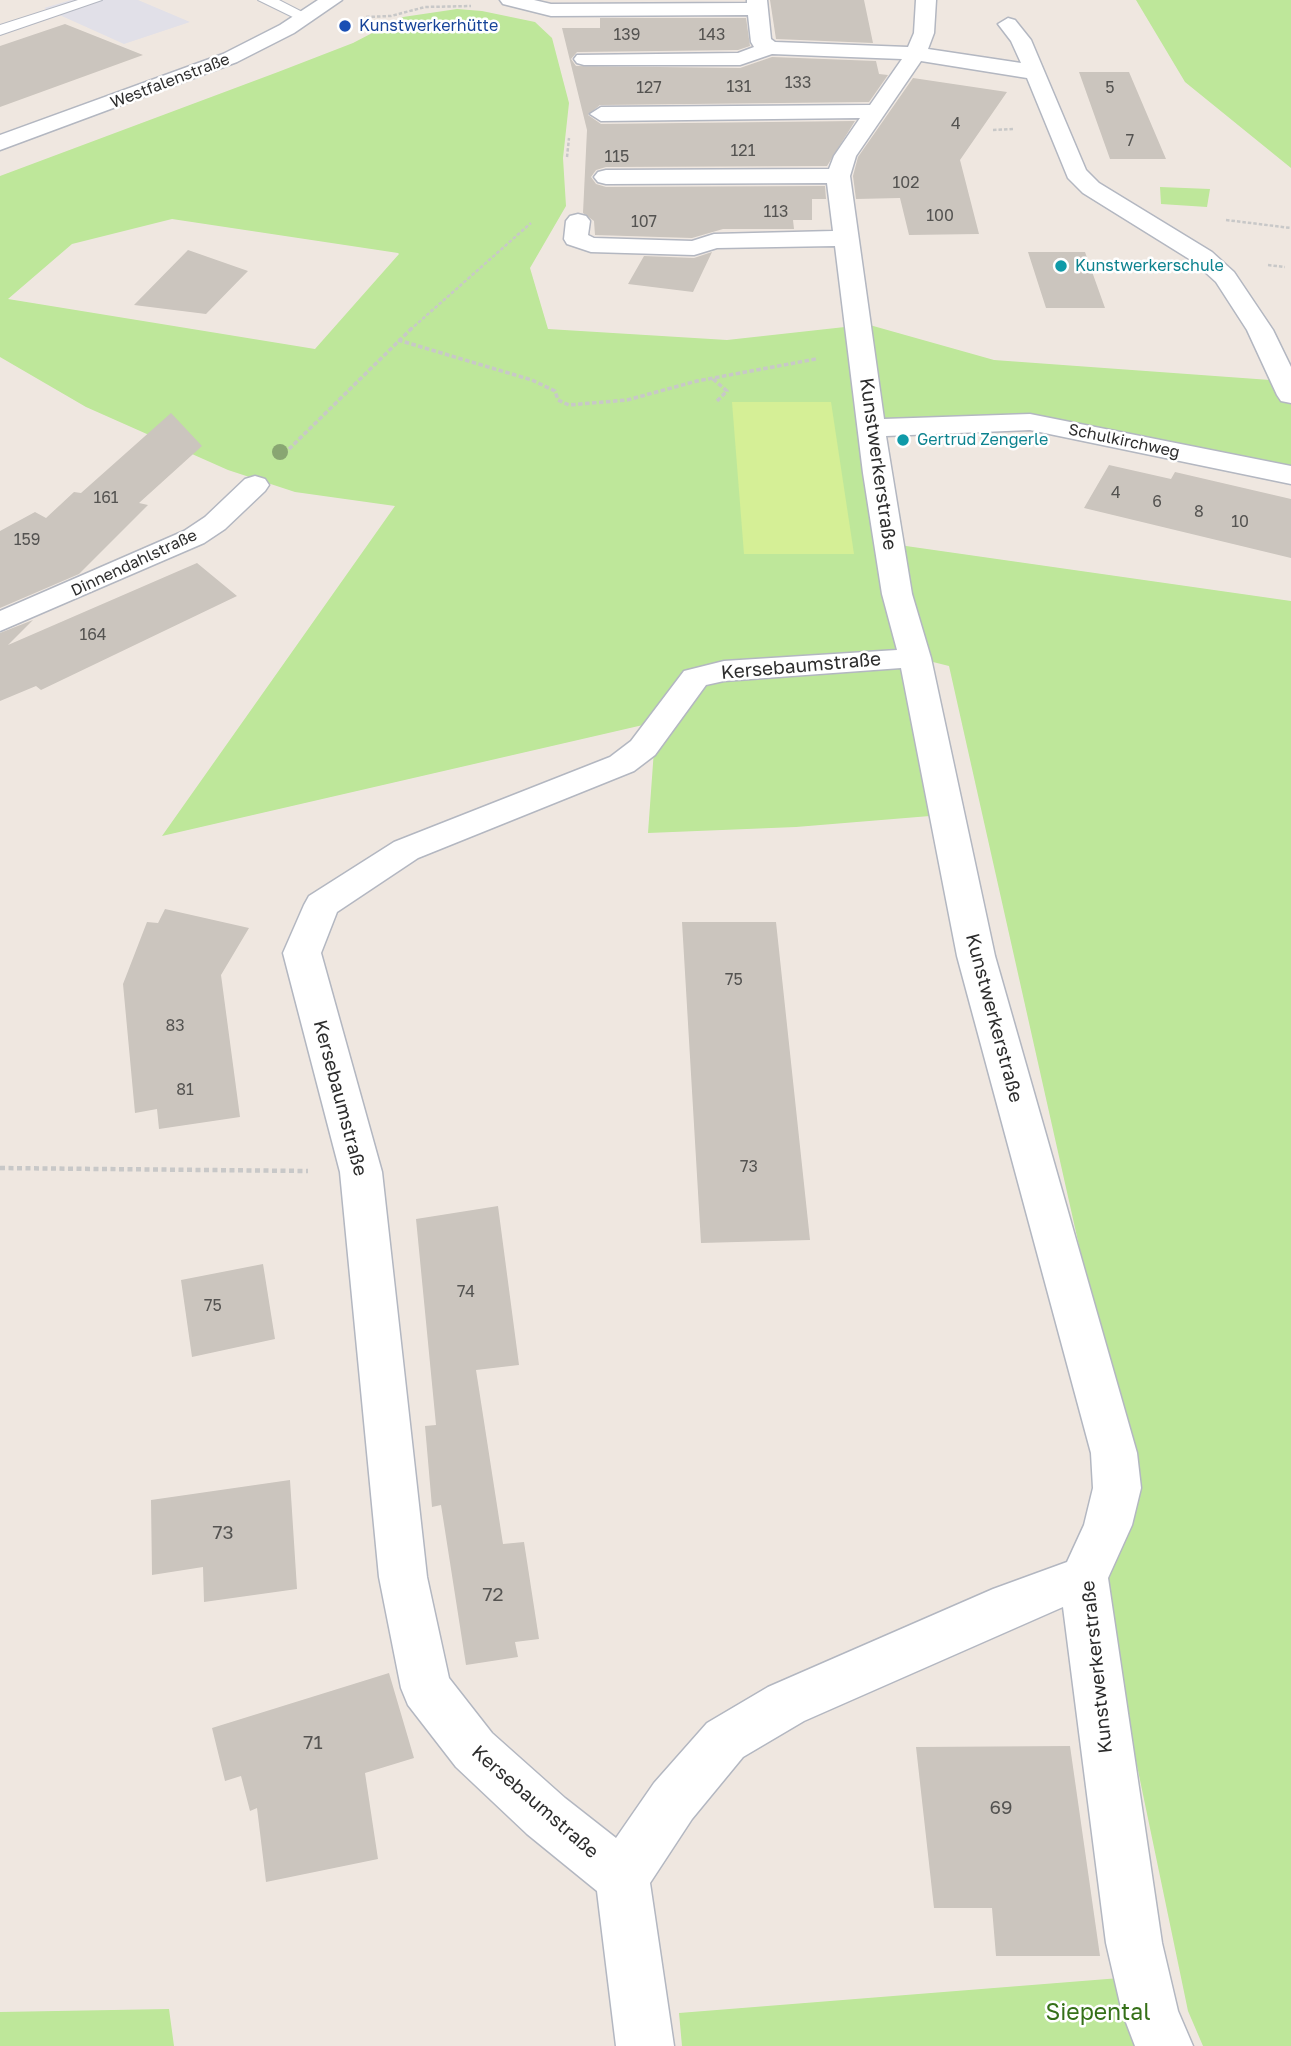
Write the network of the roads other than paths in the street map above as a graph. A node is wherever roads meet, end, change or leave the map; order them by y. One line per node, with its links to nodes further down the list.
1 (94, 0): 9 (lane)
2 (266, 0): 7 (lane)
3 (332, 0): 7 (street, Westfalenstraße)
4 (510, 0): 6 (street)
5 (926, 0): 11 (street)
6 (758, 4): 10 (street)
7 (306, 18): 16 (street, Westfalenstraße)
8 (1008, 24): 13 (street)
9 (0, 30)
10 (770, 48): 11 (street); 12 (street)
11 (915, 54): 13 (street); 14 (street)
12 (584, 59)
13 (1036, 74): 21 (street)
14 (877, 111): 15 (street); 17 (street)
15 (601, 114)
16 (0, 143)
17 (838, 176): 18 (street); 20 (street, Kunstwerkerstraße)
18 (606, 177)
19 (578, 221): 20 (street)
20 (847, 238): 22 (street, Kunstwerkerstraße)
21 (1291, 395)
22 (873, 428): 23 (street, Schulkirchweg); 26 (street, Kunstwerkerstraße)
23 (1291, 475)
24 (255, 485): 25 (street, Dinnendahlstraße)
25 (0, 622)
26 (915, 658): 27 (street, Kunstwerkerstraße); 28 (street, Kersebaumstraße)
27 (1084, 1578): 28 (street); 30 (street, Kunstwerkerstraße)
28 (622, 1877): 29 (street)
29 (645, 2046)
30 (1164, 2046)

